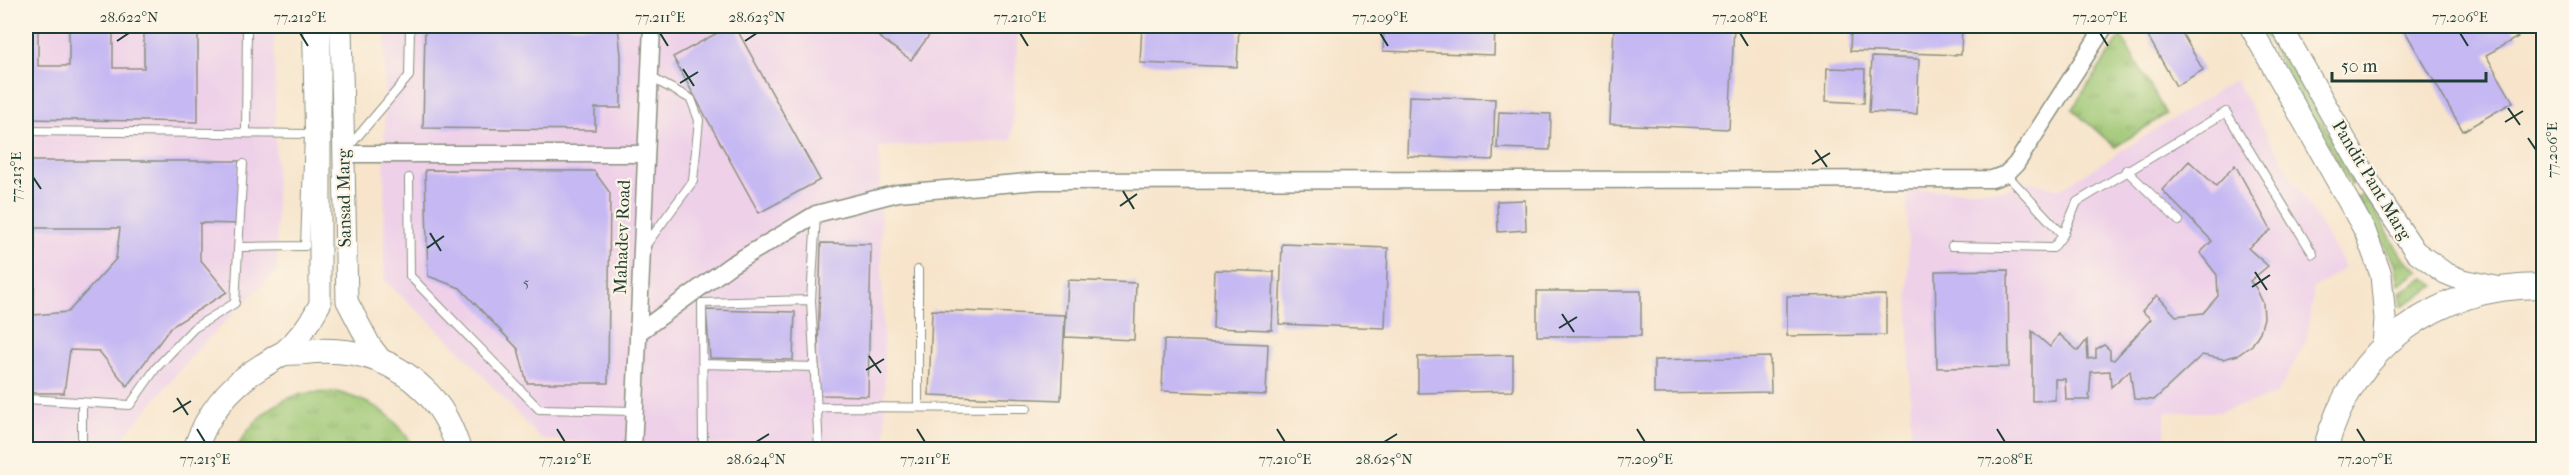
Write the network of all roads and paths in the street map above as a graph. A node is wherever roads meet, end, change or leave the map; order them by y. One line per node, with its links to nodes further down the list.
1 (247, 26): 12 (lane)
2 (307, 26): 13 (lane)
3 (320, 26): 35 (street, Sansad Marg)
4 (340, 26): 14 (street, Sansad Marg)
5 (410, 26): 14 (lane)
6 (652, 26): 10 (street, Mahadev Road)
7 (2105, 26): 18 (street)
8 (2250, 26): 21 (street, Pandit Pant Marg)
9 (2281, 26): 20 (street, Pandit Pant Marg)
10 (650, 77): 15 (street, Mahadev Road); 27 (lane)
11 (26, 131): 12 (lane)
12 (246, 133): 13 (lane)
13 (309, 134): 26 (lane)
14 (343, 154): 15 (street); 36 (street, Sansad Marg)
15 (645, 154): 27 (street, Mahadev Road)
16 (243, 164): 26 (lane)
17 (2126, 170): 23 (lane); 24 (lane); 28 (lane)
18 (2006, 174): 22 (street); 24 (lane)
19 (409, 178): 45 (lane)
20 (2371, 185): 21 (street); 31 (street, Pandit Pant Marg)
21 (2348, 198): 34 (street, Pandit Pant Marg)
22 (816, 214): 32 (lane); 33 (street)
23 (2179, 221)
24 (2062, 235): 25 (lane)
25 (1952, 246)
26 (238, 247): 40 (lane)
27 (641, 251): 33 (street, Mahadev Road)
28 (2313, 254)
29 (918, 270): 43 (lane)
30 (2544, 286): 31 (main road)
31 (2501, 288): 34 (main road)
32 (811, 300): 37 (lane); 38 (lane)
33 (638, 333): 45 (street, Mahadev Road)
34 (2384, 346): 46 (main road)
35 (281, 354): 36 (main road); 41 (main road)
36 (382, 361): 50 (main road)
37 (703, 364): 38 (lane); 52 (lane)
38 (815, 367): 42 (lane)
39 (26, 399): 40 (lane)
40 (82, 402): 47 (lane)
41 (218, 404): 48 (main road); 49 (main road)
42 (817, 407): 43 (lane); 53 (lane)
43 (918, 407): 44 (lane)
44 (1027, 408)
45 (634, 411): 51 (street, Mahadev Road)
46 (2327, 439): 54 (main road)
47 (82, 450)
48 (177, 450)
49 (195, 450)
50 (459, 450)
51 (633, 450)
52 (703, 450)
53 (819, 450)
54 (2308, 450)

